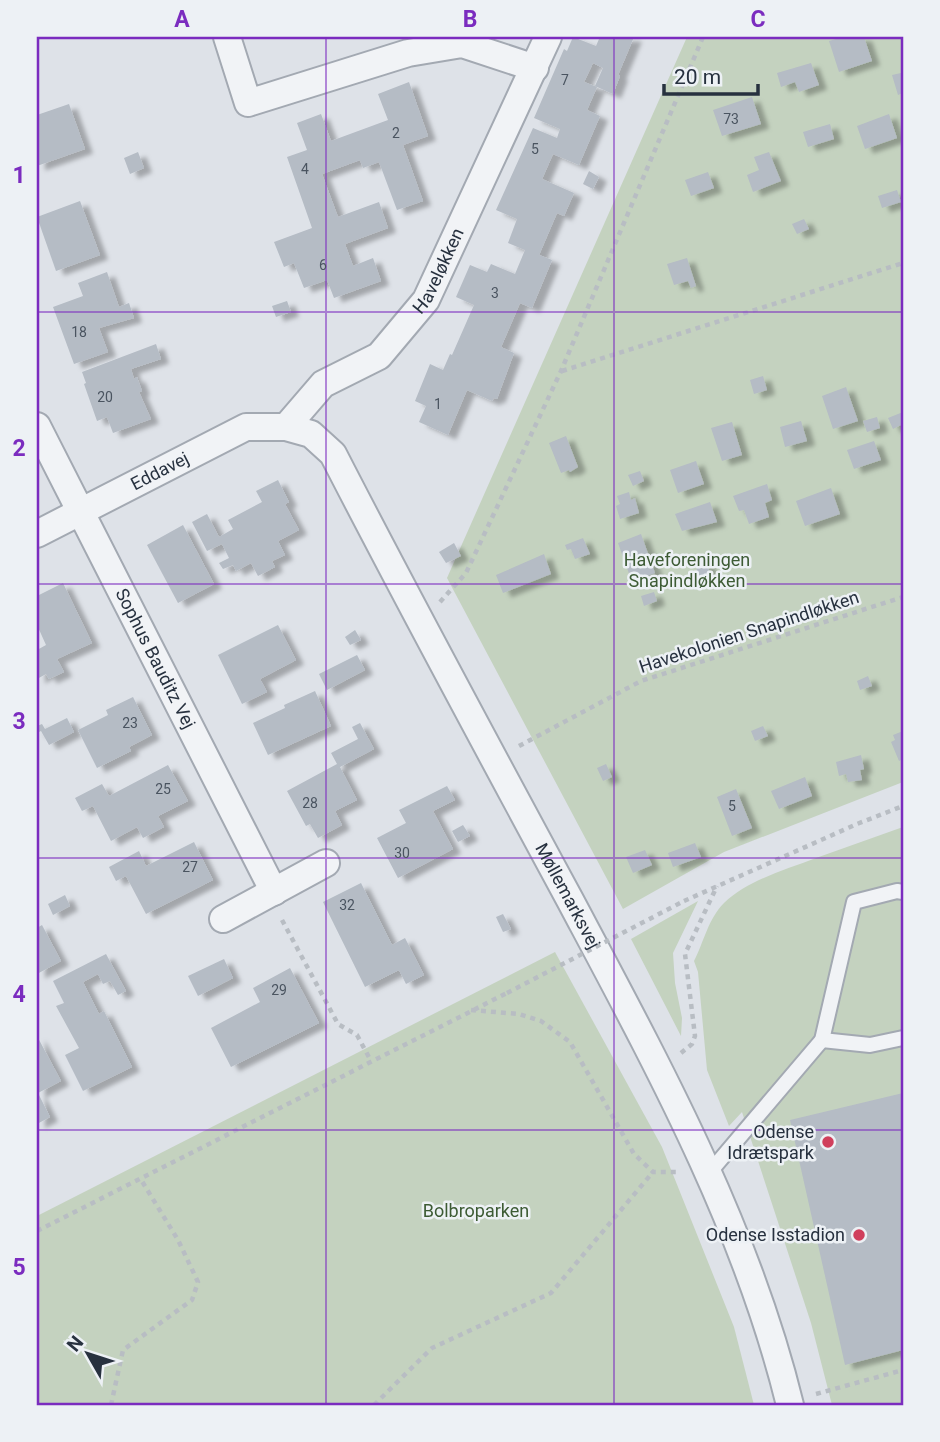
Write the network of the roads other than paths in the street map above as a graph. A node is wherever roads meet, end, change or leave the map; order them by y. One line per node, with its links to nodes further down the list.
1 (226, 37): 3 (street)
2 (548, 37): 3 (street, Haveløkken)
3 (535, 68): 5 (street, Haveløkken)
4 (37, 426): 6 (street, Sophus Bauditz Vej)
5 (286, 427): 6 (street, Eddavej); 14 (street, Møllemarksvej)
6 (79, 512): 7 (street, Eddavej); 10 (street, Sophus Bauditz Vej)
7 (37, 534)
8 (326, 863): 10 (street)
9 (903, 891): 13 (lane)
10 (271, 894): 11 (street)
11 (223, 919)
12 (903, 1038): 13 (lane)
13 (822, 1040): 14 (lane)
14 (709, 1173): 15 (street, Møllemarksvej)
15 (789, 1403)

